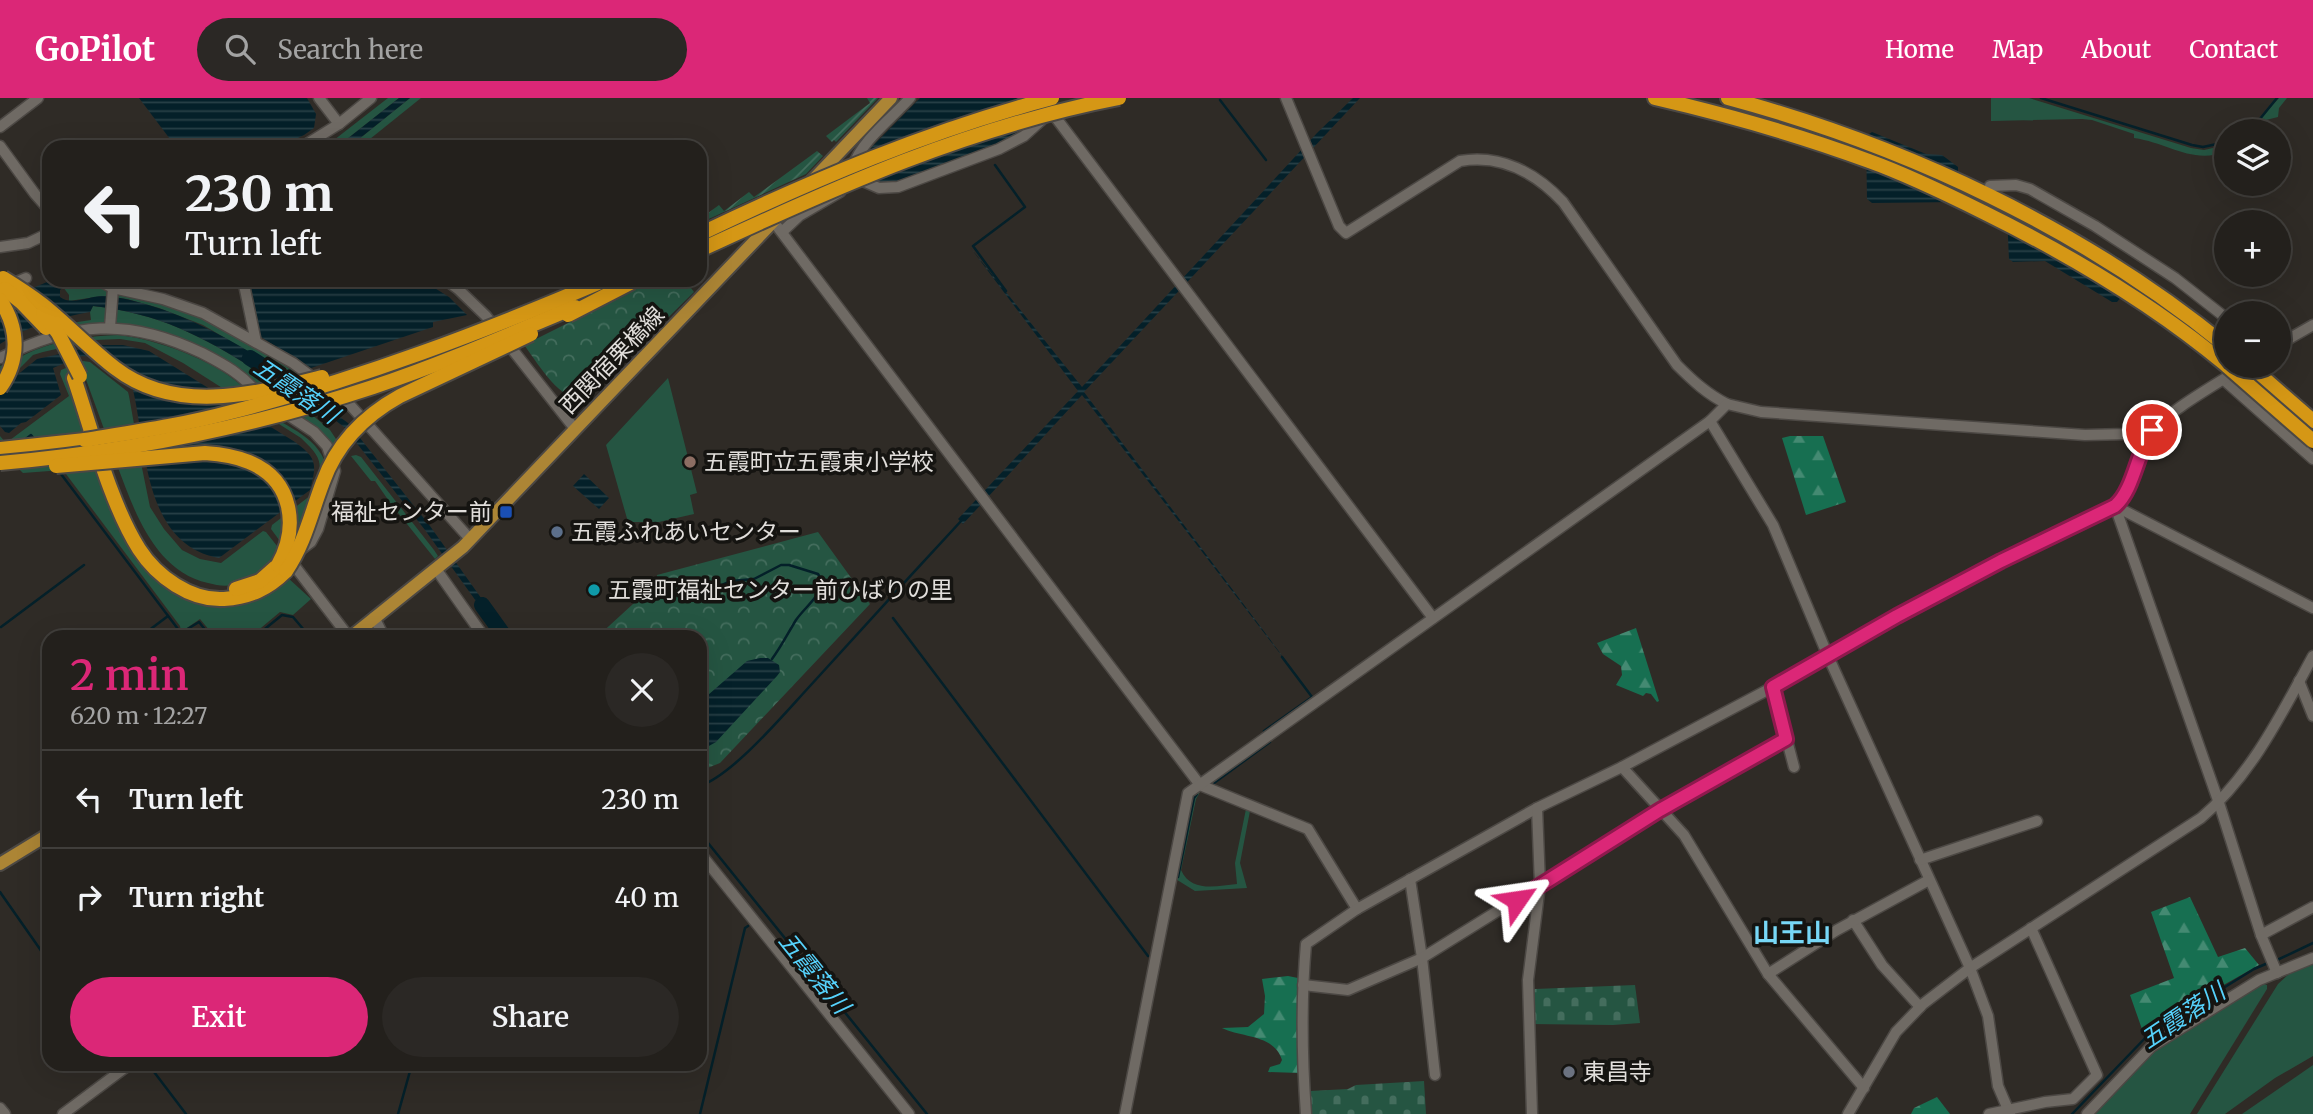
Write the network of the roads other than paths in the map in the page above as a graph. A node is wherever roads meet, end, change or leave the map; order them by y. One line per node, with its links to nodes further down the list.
1 (38, 98): 13 (street)
2 (319, 98): 12 (street)
3 (371, 98): 12 (street)
4 (891, 98): 19 (main road, 西関宿栗橋線)
5 (911, 98): 16 (street)
6 (1041, 98): 11 (street)
7 (1119, 98): 24 (highway, bridge)
8 (1286, 98): 48 (street)
9 (1655, 98): 42 (highway)
10 (1728, 98): 37 (highway)
11 (1052, 105): 16 (street); 20 (highway, bridge); 64 (street)
12 (339, 124): 14 (street)
13 (0, 127)
14 (313, 140)
15 (0, 146): 18 (street)
16 (851, 176): 21 (street)
17 (1990, 186): 34 (street)
18 (42, 203)
19 (773, 221): 21 (street); 51 (main road, 西関宿栗橋線)
20 (707, 231)
21 (782, 232): 77 (street)
22 (42, 236): 23 (street)
23 (0, 247)
24 (707, 247)
25 (26, 278): 26 (street)
26 (1, 283): 40 (highway, bridge); 60 (highway, bridge)
27 (244, 287): 39 (street)
28 (455, 287): 51 (street)
29 (589, 287): 40 (highway, bridge)
30 (620, 287): 56 (highway, bridge)
31 (622, 287): 60 (highway, bridge)
32 (113, 288): 36 (street); 39 (street)
33 (0, 300): 47 (highway, bridge)
34 (2214, 308)
35 (2313, 325): 38 (street)
36 (110, 327): 41 (street); 65 (street)
37 (2214, 337)
38 (2291, 338)
39 (256, 342): 59 (street)
40 (417, 356): 54 (highway, bridge)
41 (0, 358)
42 (2214, 360)
43 (2216, 378): 52 (street)
44 (2234, 378): 55 (street)
45 (2236, 378): 53 (highway, bridge)
46 (2261, 378): 50 (highway)
47 (0, 388)
48 (1727, 404): 49 (street); 52 (street)
49 (1710, 421): 64 (street); 69 (street)
50 (2313, 421)
51 (575, 429): 59 (main road, 西関宿栗橋線)
52 (2152, 430): 58 (street)
53 (2313, 441)
54 (0, 449)
55 (2313, 458)
56 (0, 463)
57 (0, 471): 60 (highway, bridge)
58 (2115, 506): 62 (street); 69 (street); 78 (street)
59 (470, 539): 61 (main road, 西関宿栗橋線)
60 (282, 568)
61 (438, 568): 63 (main road, 西関宿栗橋線); 68 (street)
62 (2313, 608)
63 (374, 617): 66 (main road, 西関宿栗橋線); 67 (street)
64 (1433, 618): 77 (street)
65 (345, 630)
66 (358, 630)
67 (380, 630)
68 (479, 630)
69 (1828, 656): 72 (street); 83 (street)
70 (2313, 656): 71 (street)
71 (2299, 681): 73 (street); 78 (street)
72 (1773, 687): 74 (street); 76 (street)
73 (2313, 716)
74 (1786, 739): 75 (street); 80 (street)
75 (1794, 766)
76 (1622, 767): 79 (street); 80 (street)
77 (1200, 785): 90 (street); 109 (street)
78 (2219, 803): 92 (street); 93 (street)
79 (1537, 808): 86 (street); 88 (street)
80 (1660, 810): 88 (street); 98 (street)
81 (2037, 821): 83 (street)
82 (42, 838): 85 (main road)
83 (1920, 860): 87 (street)
84 (707, 862): 108 (street)
85 (0, 864)
86 (1410, 879): 90 (street); 94 (street)
87 (1929, 880): 91 (street); 96 (street)
88 (1540, 885): 94 (street); 111 (street)
89 (2313, 907): 93 (street)
90 (1357, 909): 99 (street)
91 (1853, 920): 98 (street); 100 (street)
92 (2031, 928): 96 (street); 105 (street)
93 (2261, 935): 97 (street)
94 (1422, 958): 99 (street); 102 (street)
95 (2313, 958): 97 (street)
96 (1970, 968): 100 (street); 105 (street)
97 (2276, 971): 114 (street)
98 (1768, 974): 103 (street)
99 (1304, 985): 110 (street)
100 (1920, 1007): 103 (street)
101 (121, 1071): 107 (street)
102 (1435, 1075)
103 (1864, 1088): 112 (street)
104 (0, 1108): 106 (street)
105 (2009, 1111): 113 (street)
106 (5, 1114)
107 (63, 1114)
108 (908, 1114)
109 (1125, 1114)
110 (1306, 1114)
111 (1532, 1114)
112 (1848, 1114)
113 (1989, 1114)
114 (2087, 1114)

